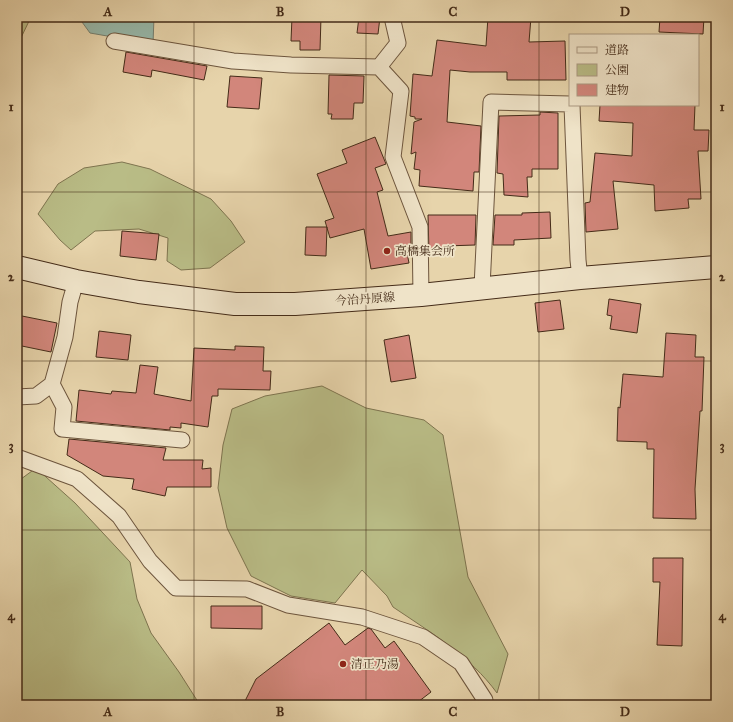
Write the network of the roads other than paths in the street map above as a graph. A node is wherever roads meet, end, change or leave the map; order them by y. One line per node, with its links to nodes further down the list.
1 (392, 17): 3 (street)
2 (114, 41): 3 (street)
3 (379, 67): 11 (street)
4 (569, 105): 10 (street)
5 (571, 106): 8 (street)
6 (17, 267): 9 (main road, 今治丹原線)
7 (716, 267): 8 (main road, 今治丹原線)
8 (580, 278): 10 (main road, 今治丹原線)
9 (76, 281): 11 (main road, 今治丹原線); 12 (street)
10 (482, 287): 11 (main road, 今治丹原線)
11 (422, 295)
12 (52, 384): 13 (street); 14 (street)
13 (17, 397)
14 (182, 440)
15 (17, 457): 16 (street)
16 (484, 705)

